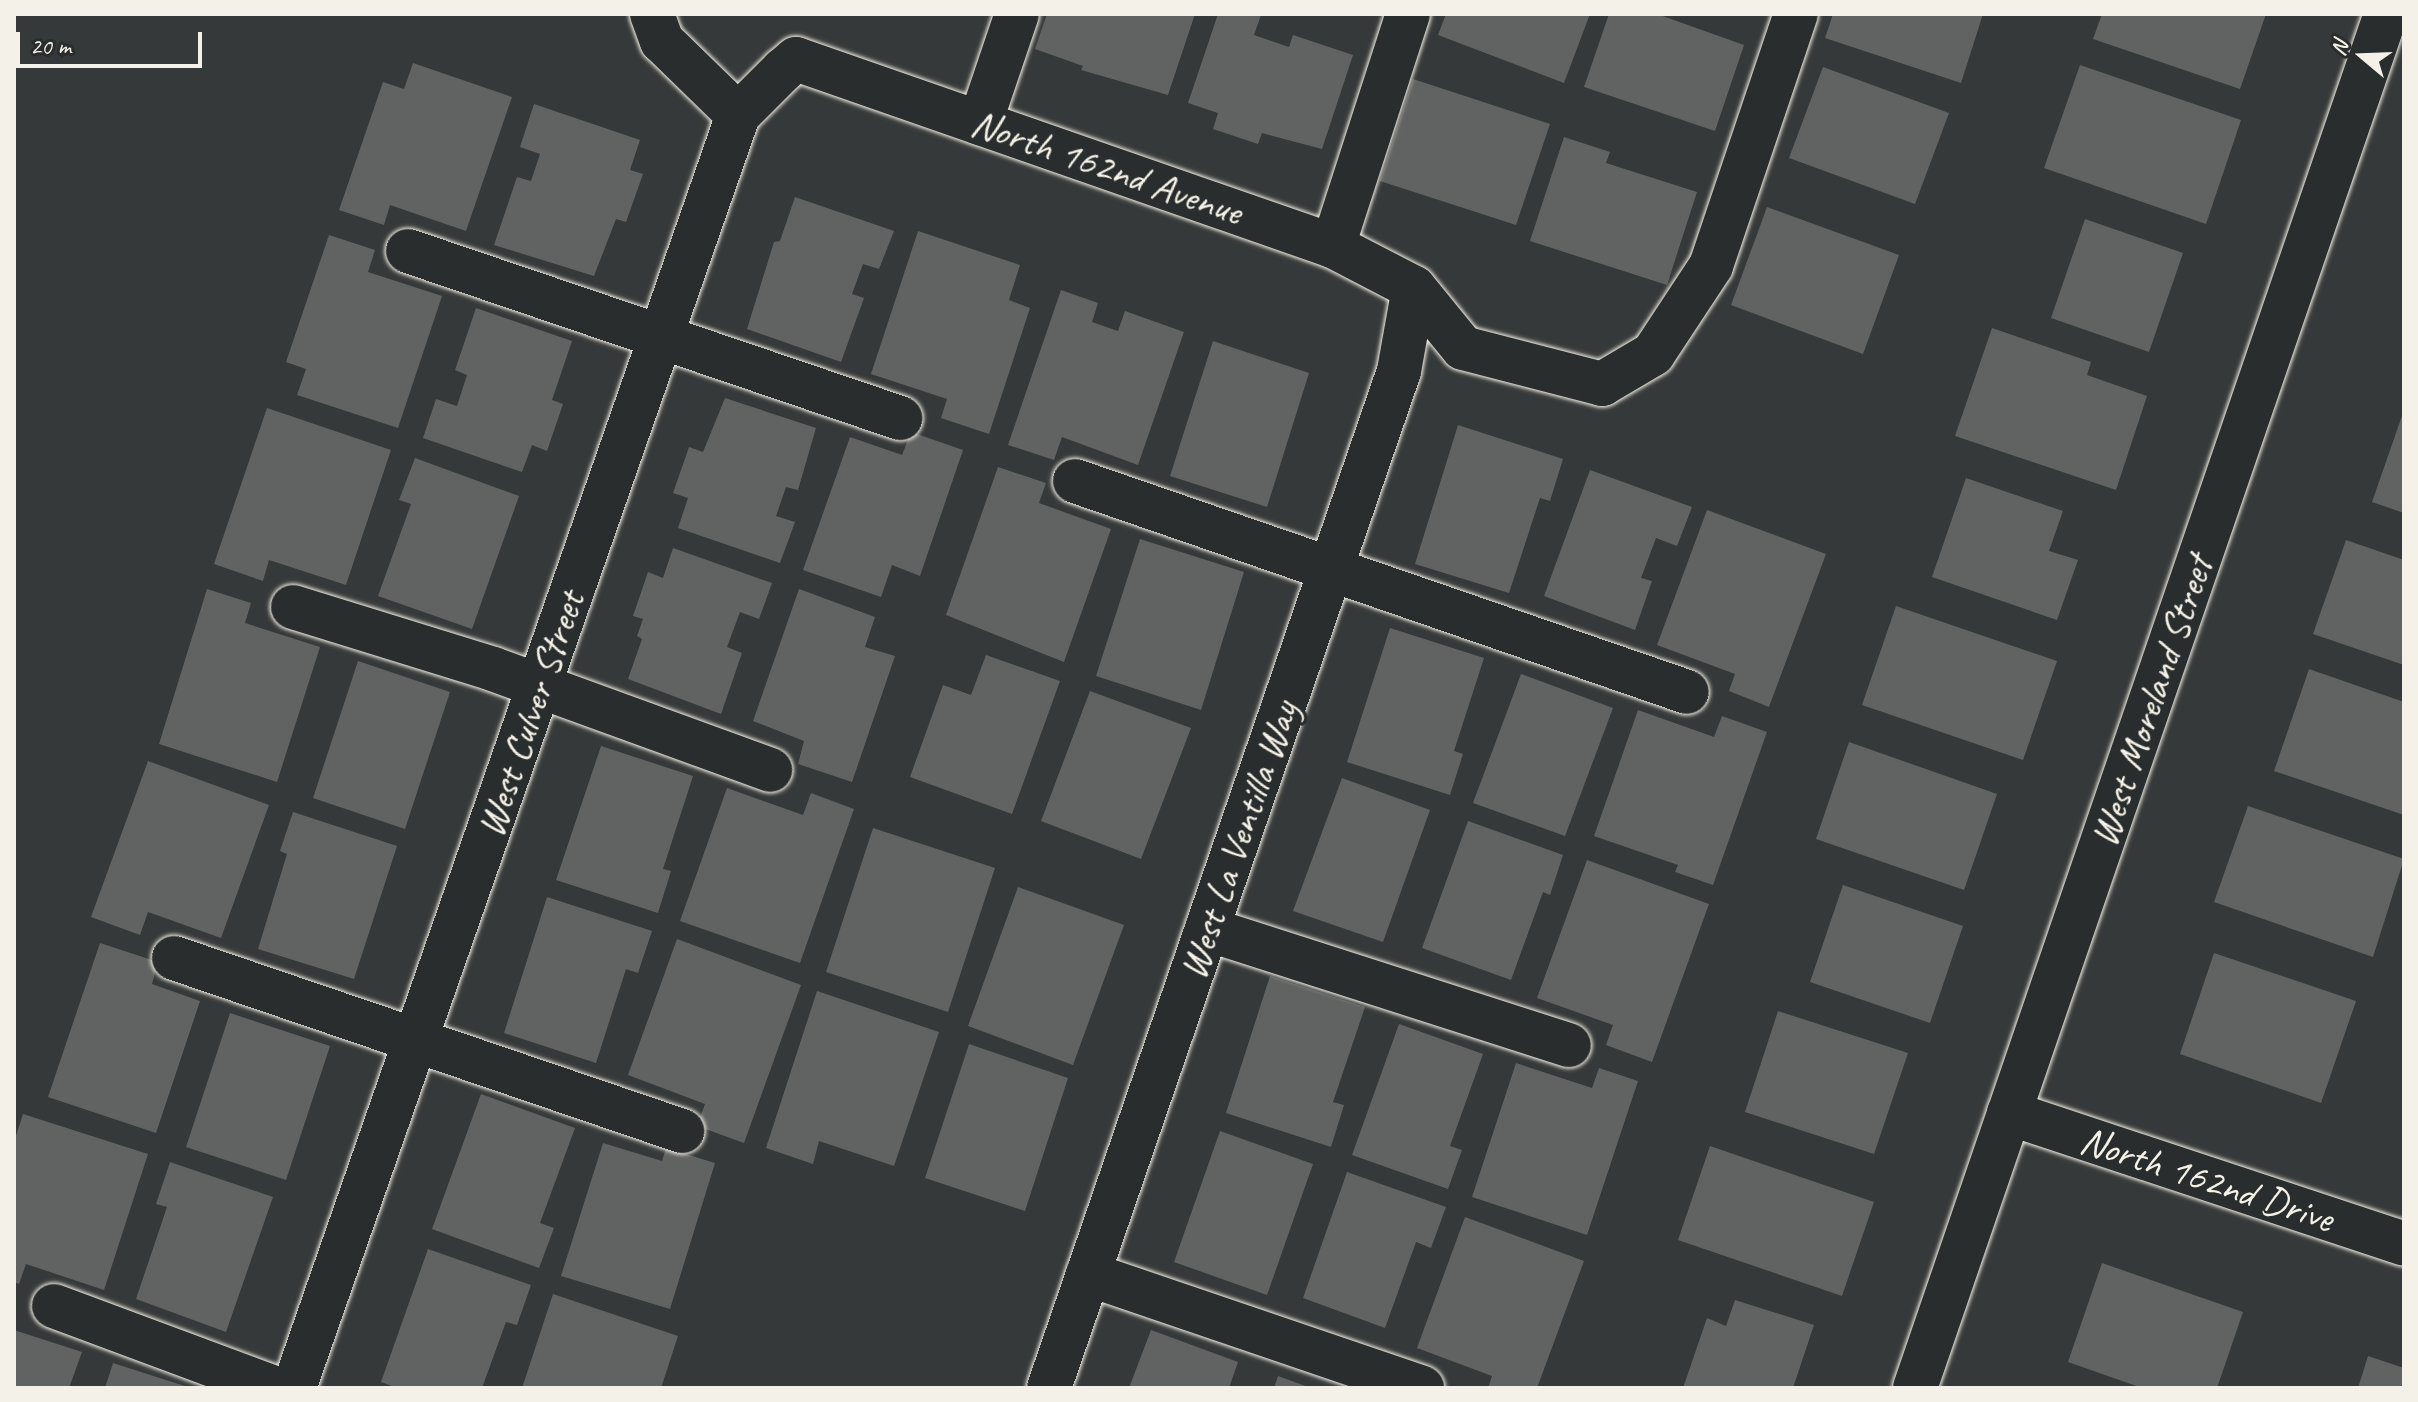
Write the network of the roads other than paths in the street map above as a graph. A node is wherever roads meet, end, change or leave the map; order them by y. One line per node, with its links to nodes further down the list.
1 (652, 14): 7 (street)
2 (1017, 14): 8 (street)
3 (1408, 14): 9 (street)
4 (1796, 14): 11 (street)
5 (2386, 14): 24 (street, West Moreland Street)
6 (796, 59): 7 (street, West Culver Street); 8 (street, North 162nd Avenue)
7 (738, 115): 12 (street, West Culver Street)
8 (980, 123): 9 (street, North 162nd Avenue)
9 (1333, 246): 11 (street, North 162nd Avenue)
10 (408, 251): 12 (street)
11 (1414, 288): 15 (street, West La Ventilla Way)
12 (660, 340): 13 (street); 17 (street, West Culver Street)
13 (900, 418)
14 (1075, 481): 15 (street)
15 (1331, 568): 18 (street); 20 (street, West La Ventilla Way)
16 (293, 607): 17 (street)
17 (540, 685): 19 (street); 22 (street, West Culver Street)
18 (1687, 692)
19 (770, 770)
20 (1207, 929): 23 (street); 27 (street, West La Ventilla Way)
21 (174, 958): 22 (street)
22 (416, 1040): 25 (street); 30 (street, West Culver Street)
23 (1569, 1045)
24 (2009, 1113): 26 (street, North 162nd Drive); 33 (street, West Moreland Street)
25 (682, 1131)
26 (2404, 1244)
27 (1088, 1274): 31 (street, West La Ventilla Way); 32 (street)
28 (54, 1306): 29 (street)
29 (274, 1388)
30 (294, 1388)
31 (1049, 1388)
32 (1422, 1388)
33 (1915, 1388)

